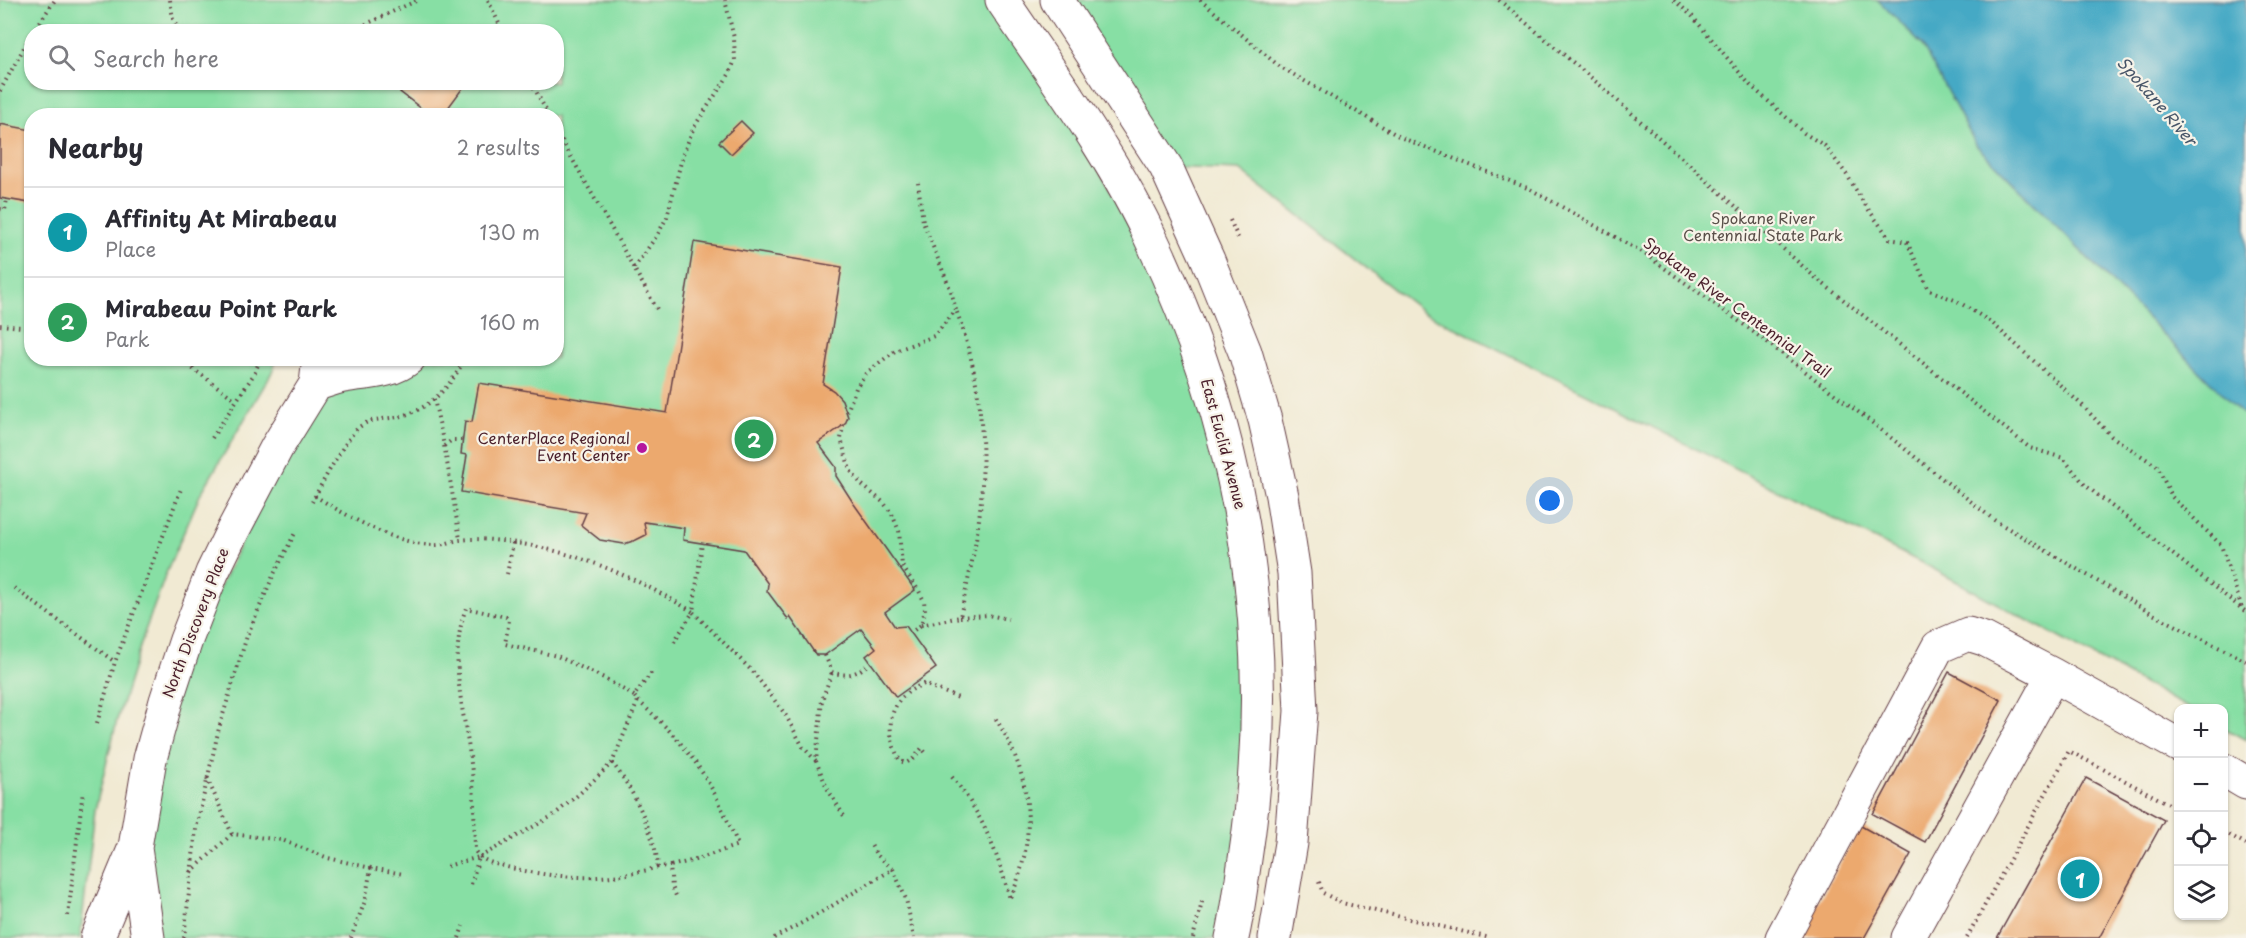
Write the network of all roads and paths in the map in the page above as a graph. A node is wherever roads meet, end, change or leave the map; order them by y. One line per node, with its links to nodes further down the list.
1 (55, 0): 11 (path)
2 (170, 0): 12 (path)
3 (418, 0): 13 (path)
4 (488, 0): 14 (path)
5 (725, 0): 23 (path)
6 (1002, 0): 97 (street, East Euclid Avenue)
7 (1057, 0): 105 (street)
8 (1200, 0): 57 (path, Spokane River Centennial Trail)
9 (1499, 0): 49 (path)
10 (1674, 0): 49 (path)
11 (38, 24)
12 (176, 24)
13 (366, 24)
14 (499, 24)
15 (24, 47): 17 (path)
16 (535, 90): 18 (path)
17 (0, 91)
18 (545, 108)
19 (564, 144): 23 (path)
20 (918, 183): 24 (path)
21 (7, 199): 22 (path)
22 (0, 208)
23 (634, 268): 25 (path)
24 (956, 310): 35 (path); 51 (path)
25 (658, 311)
26 (0, 325): 27 (path)
27 (24, 327)
28 (189, 366): 34 (path)
29 (258, 366): 34 (path)
30 (397, 366): 32 (street, North Discovery Place)
31 (460, 366): 33 (path)
32 (318, 371): 83 (street, North Discovery Place)
33 (434, 399): 39 (path); 41 (path)
34 (236, 400): 37 (path)
35 (847, 412)
36 (843, 425): 53 (path)
37 (212, 438)
38 (463, 440): 39 (path)
39 (444, 446): 44 (path)
40 (181, 489): 58 (path)
41 (315, 496): 42 (path); 44 (path)
42 (312, 502)
43 (295, 533): 74 (path)
44 (460, 540): 45 (path)
45 (513, 543): 47 (path); 50 (path)
46 (702, 543): 50 (path)
47 (507, 574)
48 (14, 588): 58 (path)
49 (2244, 611)
50 (693, 612): 55 (path); 70 (path)
51 (960, 617): 52 (path); 53 (path)
52 (1008, 619)
53 (921, 625): 54 (path)
54 (910, 633)
55 (674, 642)
56 (825, 655): 61 (path)
57 (2246, 661)
58 (115, 662): 67 (path)
59 (871, 662): 61 (path)
60 (652, 672): 63 (path)
61 (832, 672): 70 (path)
62 (2052, 675): 68 (street); 106 (street); 107 (street)
63 (634, 696): 65 (path); 84 (path)
64 (961, 699): 69 (path)
65 (638, 701): 71 (path); 86 (path)
66 (994, 716): 73 (path)
67 (97, 723)
68 (2174, 743)
69 (925, 752)
70 (816, 761): 78 (path)
71 (612, 763): 84 (path); 87 (path)
72 (2228, 773): 75 (street)
73 (952, 777)
74 (207, 778): 79 (path); 90 (path)
75 (2246, 783)
76 (83, 791): 96 (path)
77 (2174, 806): 108 (path)
78 (844, 816)
79 (232, 834): 88 (path); 90 (path)
80 (2228, 835): 81 (path)
81 (2246, 844)
82 (871, 845): 89 (path)
83 (135, 847): 96 (street, North Discovery Place); 98 (street, North Discovery Place)
84 (479, 857): 85 (path); 87 (path); 92 (path)
85 (447, 866)
86 (670, 866): 87 (path); 94 (path)
87 (658, 867)
88 (371, 868): 91 (path); 100 (path)
89 (893, 869): 102 (path); 103 (path)
90 (191, 872): 99 (path)
91 (403, 874)
92 (470, 888)
93 (1204, 893): 104 (path)
94 (677, 898)
95 (463, 926): 101 (path)
96 (82, 932)
97 (1240, 937)
98 (148, 938)
99 (184, 938)
100 (351, 938)
101 (459, 938)
102 (774, 938)
103 (914, 938)
104 (1193, 938)
105 (1275, 938)
106 (1782, 938)
107 (1908, 938)
108 (1967, 938)

